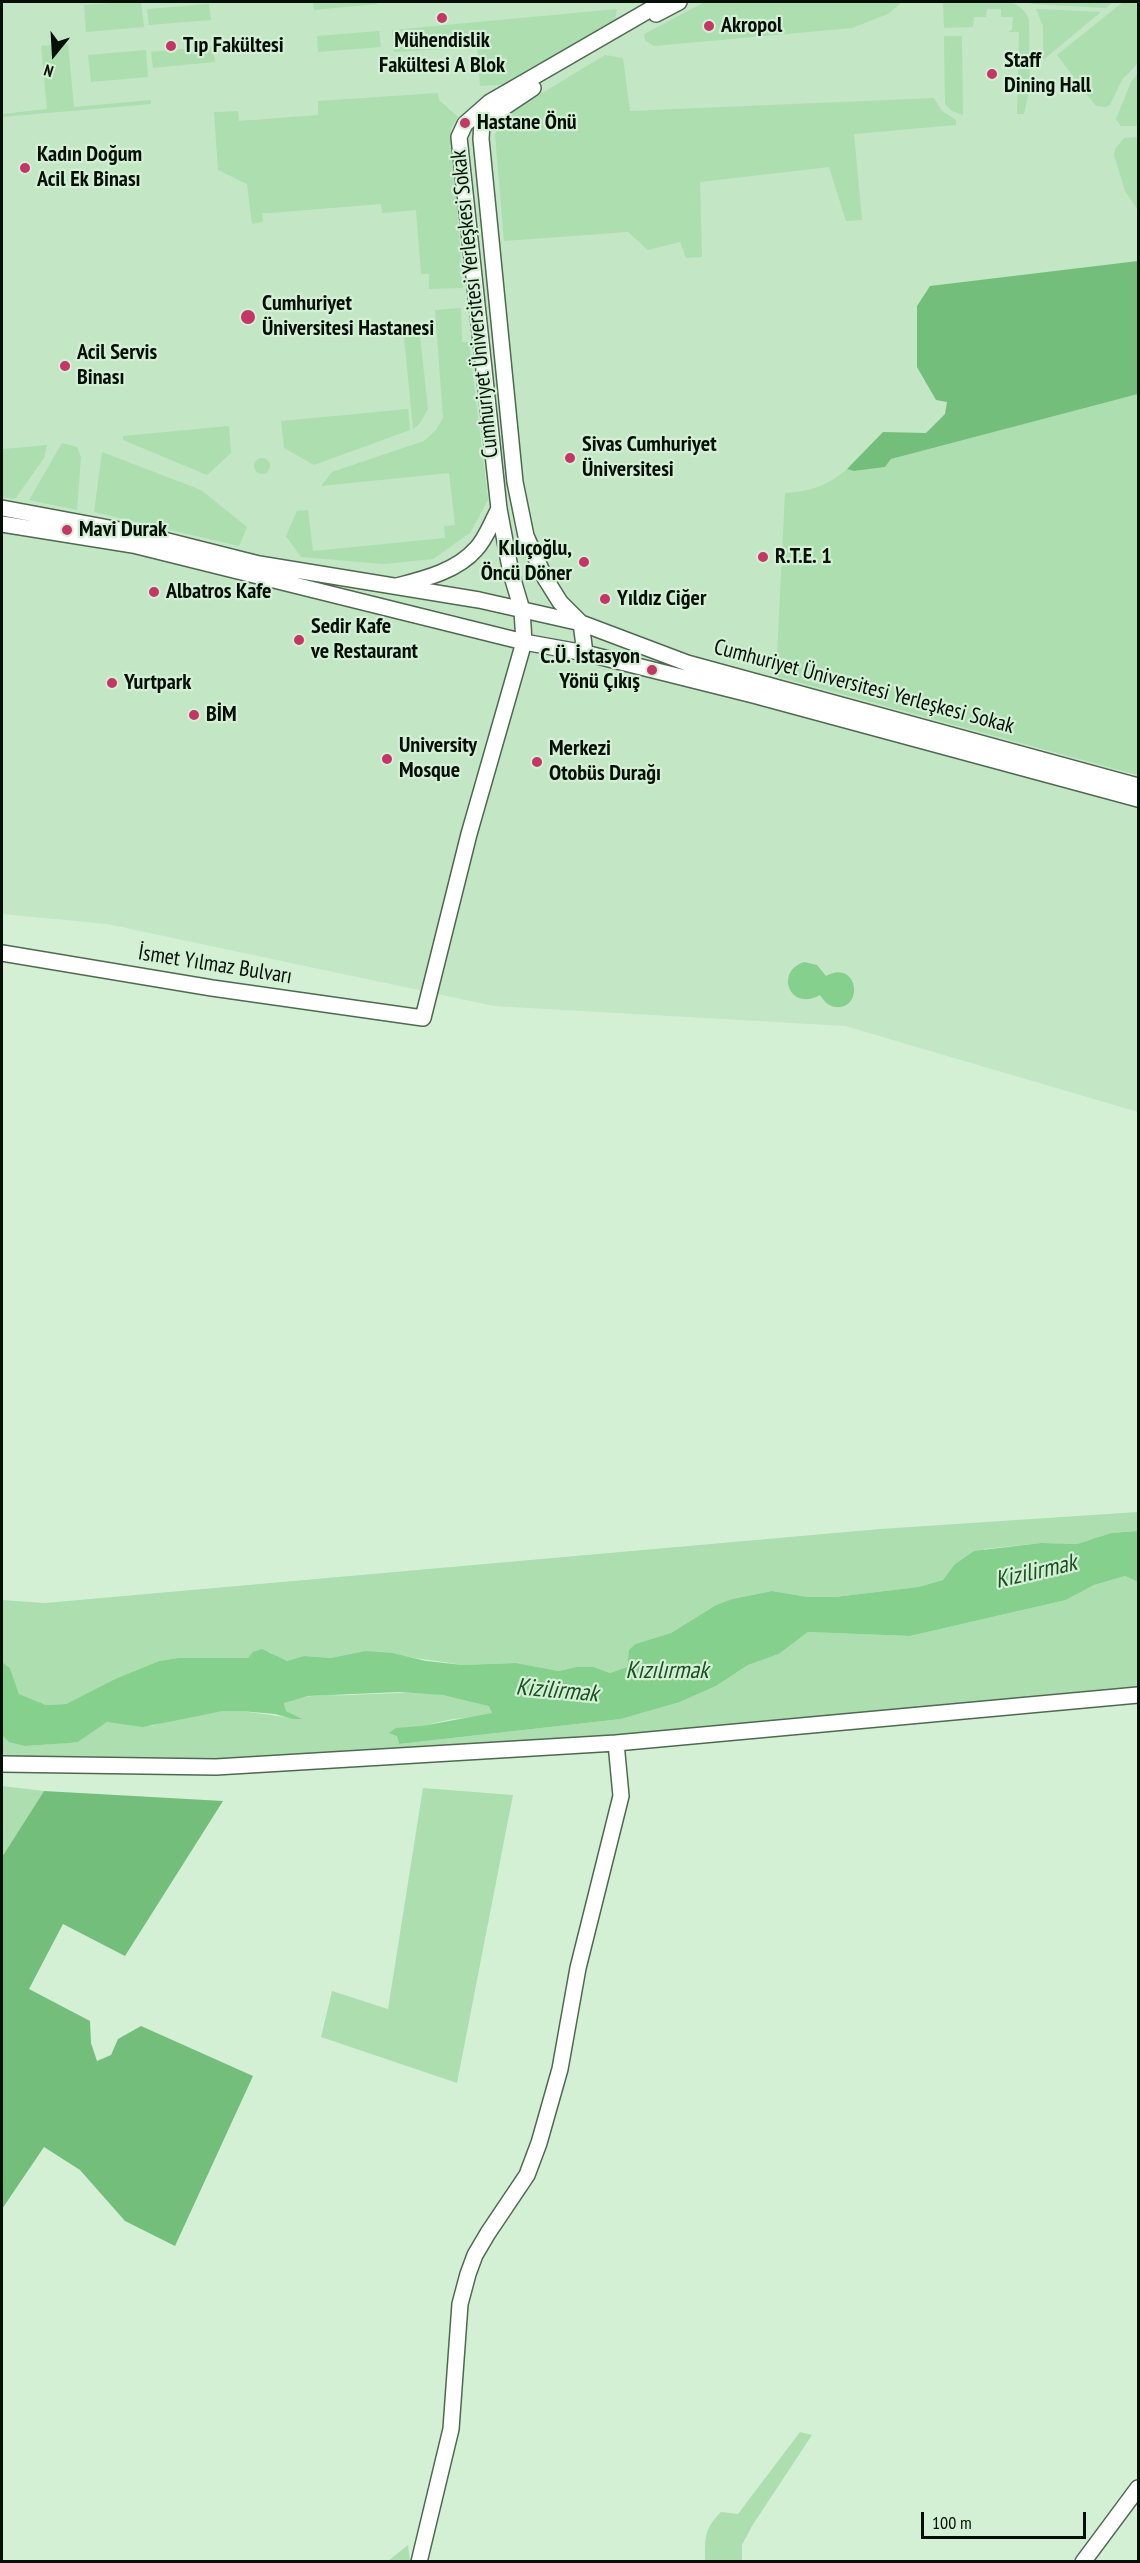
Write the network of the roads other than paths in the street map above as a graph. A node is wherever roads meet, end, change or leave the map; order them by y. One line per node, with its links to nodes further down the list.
1 (663, 2): 3 (street, Cumhuriyet Üniversitesi Yerleşkesi Sokak)
2 (679, 2): 9 (street, Cumhuriyet Üniversitesi Yerleşkesi Sokak)
3 (636, 9): 5 (street, Cumhuriyet Üniversitesi Yerleşkesi Sokak)
4 (2, 508): 7 (street, Cumhuriyet Üniversitesi Yerleşkesi Sokak)
5 (499, 509): 7 (street, Cumhuriyet Üniversitesi Yerleşkesi Sokak); 8 (street, Cumhuriyet Üniversitesi Yerleşkesi Sokak)
6 (2, 524): 10 (street, Cumhuriyet Üniversitesi Yerleşkesi Sokak)
7 (393, 588): 8 (street, Cumhuriyet Üniversitesi Yerleşkesi Sokak)
8 (522, 610): 9 (street, Cumhuriyet Üniversitesi Yerleşkesi Sokak); 10 (street, Cumhuriyet Üniversitesi Yerleşkesi Sokak)
9 (581, 622): 11 (street); 12 (street, Cumhuriyet Üniversitesi Yerleşkesi Sokak)
10 (524, 642): 11 (street, Cumhuriyet Üniversitesi Yerleşkesi Sokak); 15 (street, Cumhuriyet Üniversitesi Yerleşkesi Sokak)
11 (585, 653): 13 (street, Cumhuriyet Üniversitesi Yerleşkesi Sokak)
12 (1138, 786)
13 (1138, 799)
14 (2, 953): 15 (street, İsmet Yılmaz Bulvarı)
15 (423, 1017)
16 (1138, 1695): 17 (street)
17 (616, 1743): 18 (street); 20 (street)
18 (2, 1764)
19 (1138, 2488): 21 (street)
20 (419, 2562)
21 (1083, 2562)

